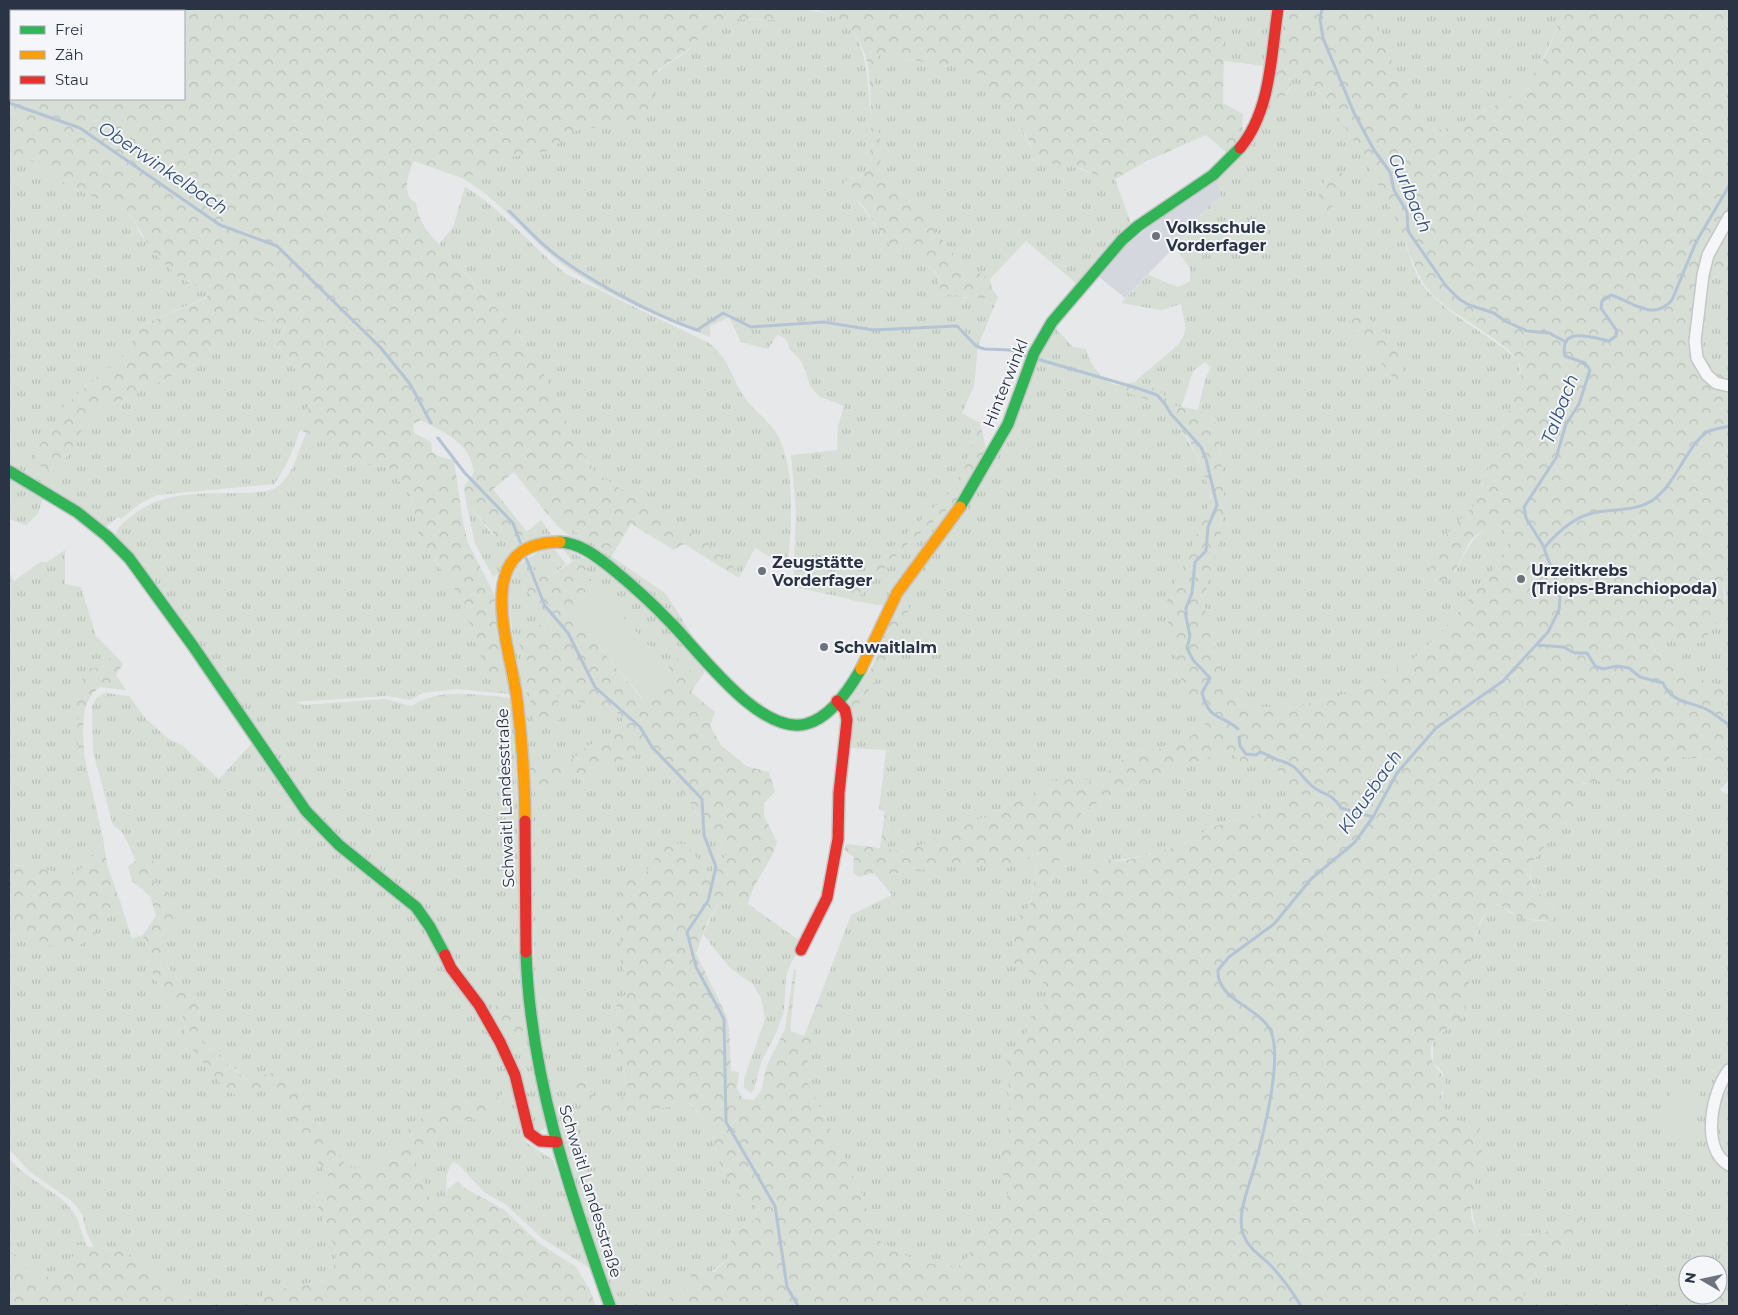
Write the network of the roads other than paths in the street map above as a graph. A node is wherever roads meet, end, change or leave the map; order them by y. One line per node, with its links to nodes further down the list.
1 (1278, 9): 5 (street, Hinterwinkl)
2 (1729, 217): 3 (street)
3 (1729, 386)
4 (9, 471): 9 (street)
5 (837, 701): 6 (street, Hinterwinkl); 7 (street)
6 (780, 721): 9 (street, Schwaitl Landesstraße)
7 (802, 950)
8 (1729, 1070): 10 (street)
9 (557, 1142): 11 (street, Schwaitl Landesstraße)
10 (1729, 1165)
11 (610, 1306)

